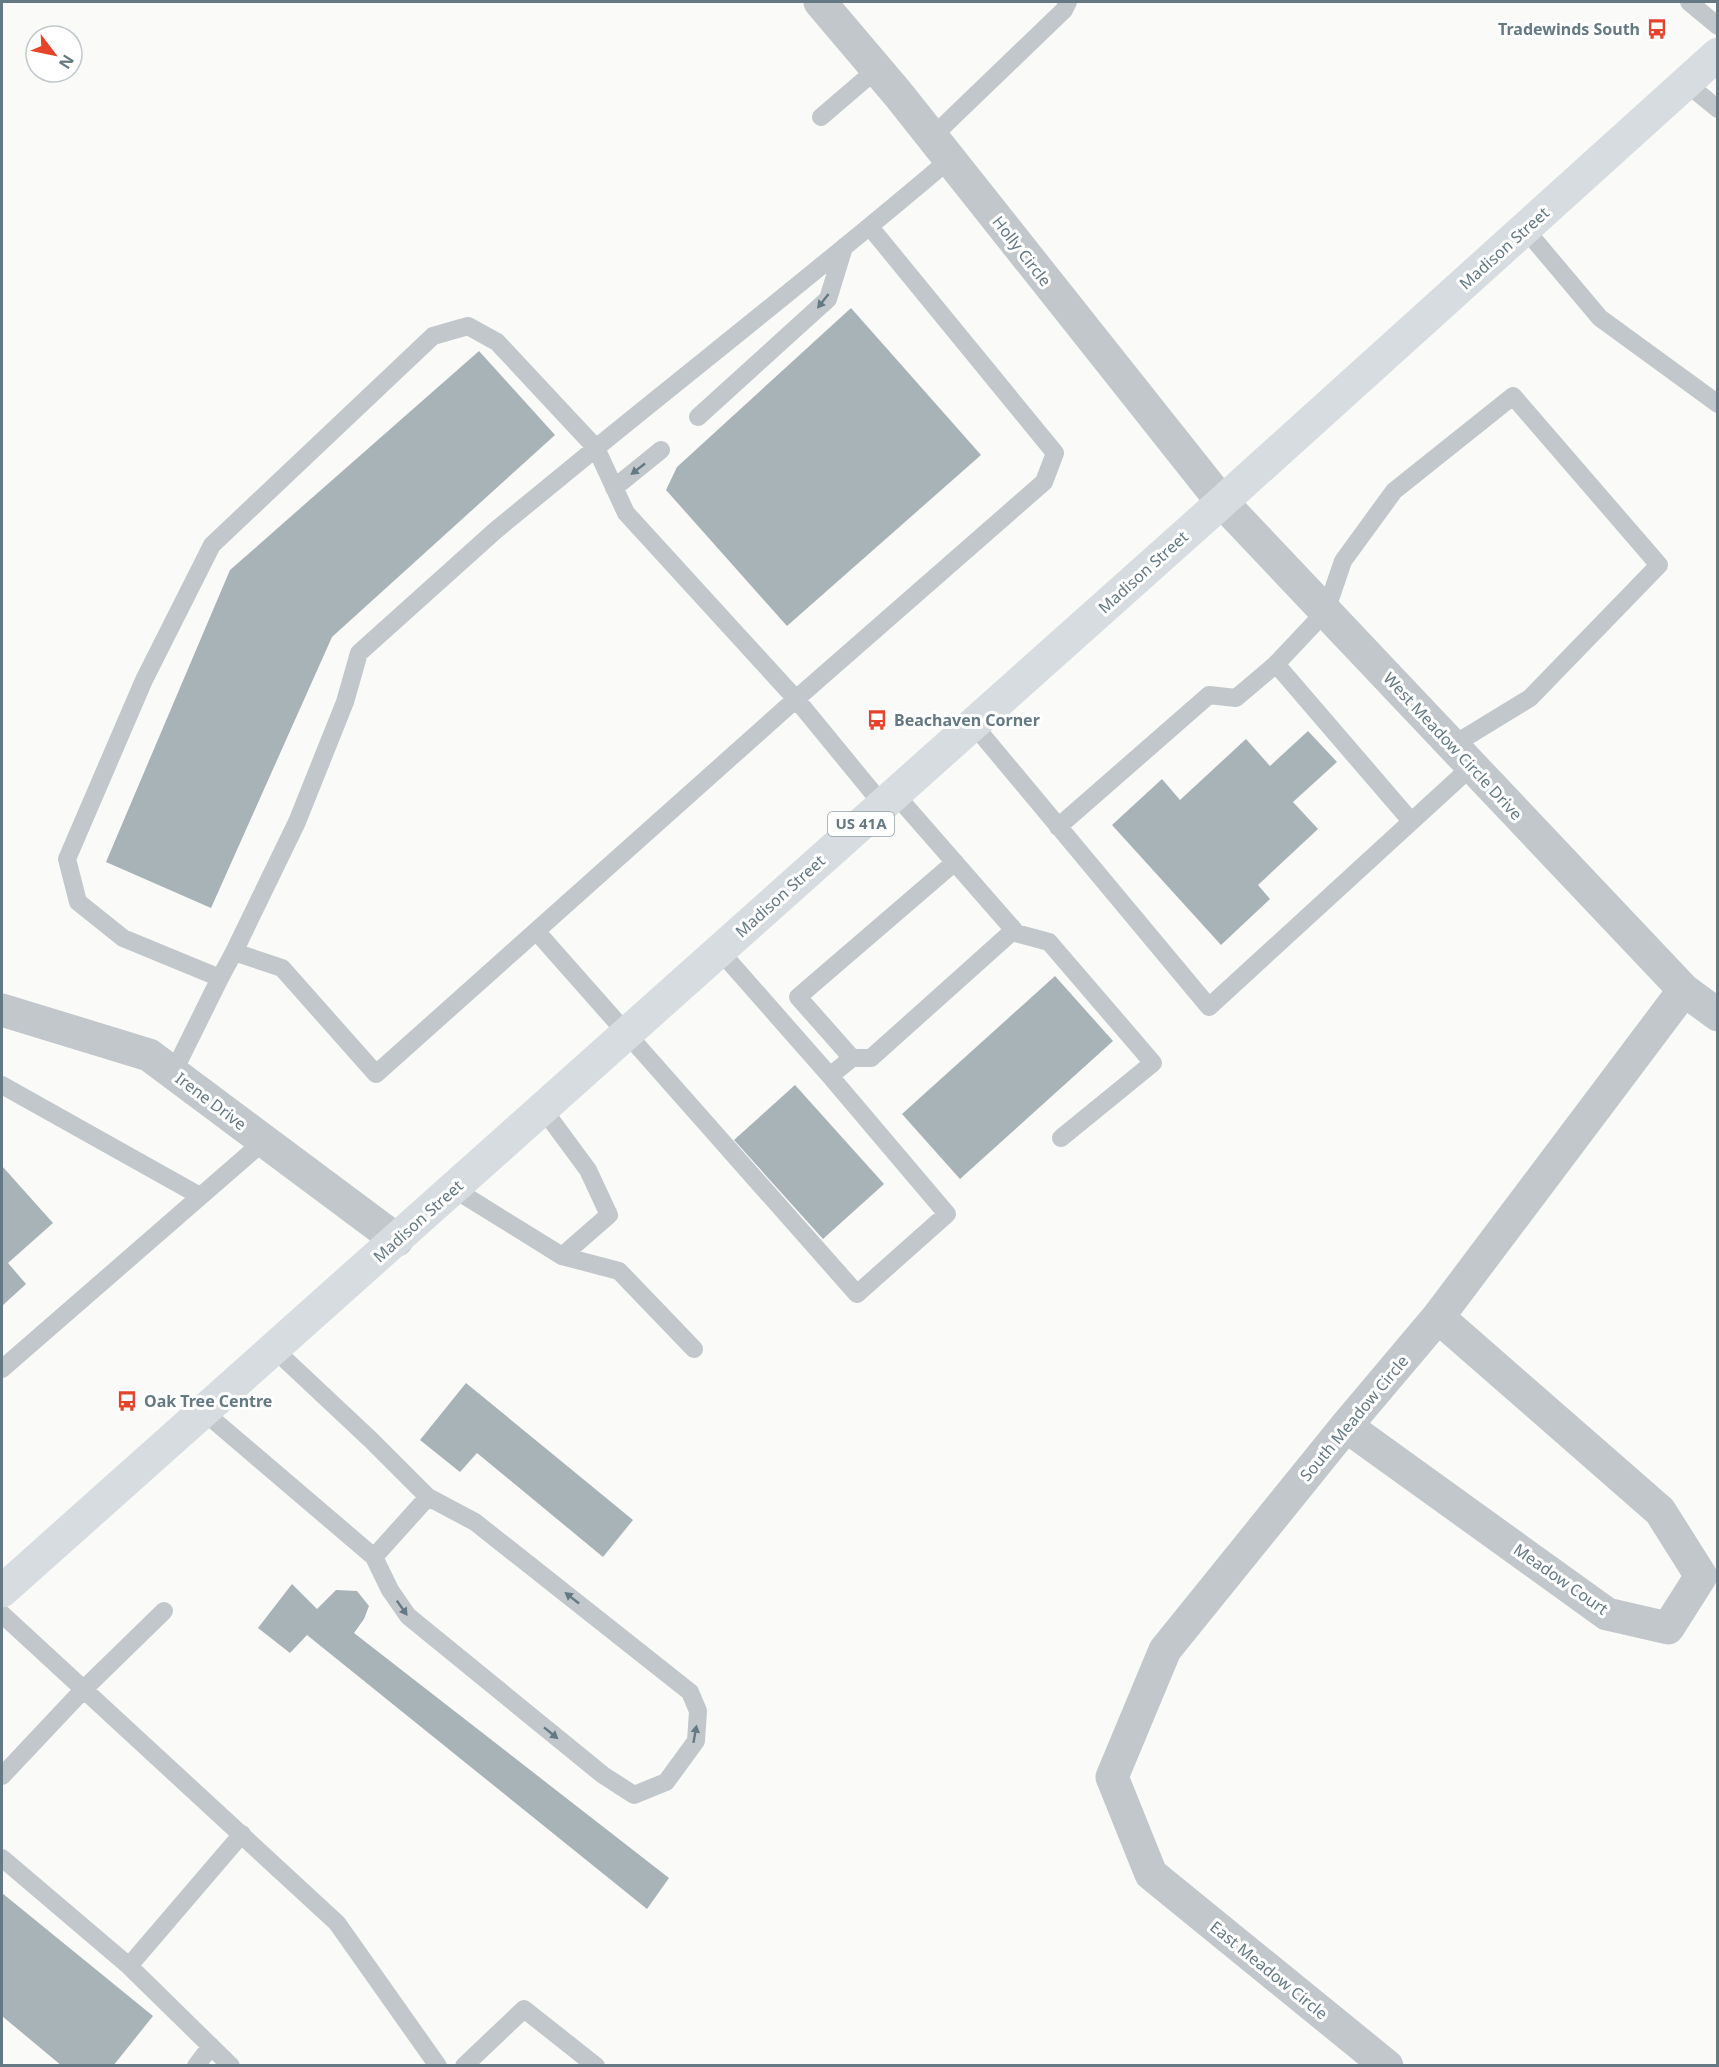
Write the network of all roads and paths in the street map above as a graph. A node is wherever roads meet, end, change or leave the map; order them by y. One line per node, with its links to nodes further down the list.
1 (820, 2): 6 (street, Holly Circle)
2 (1068, 2): 10 (lane)
3 (1689, 2): 4 (lane)
4 (1718, 26)
5 (1718, 54): 7 (main road, Madison Street / US 41A)
6 (877, 69): 9 (lane); 10 (street, Holly Circle)
7 (1686, 83): 8 (lane); 12 (main road, Madison Street / US 41A)
8 (1718, 109)
9 (821, 117)
10 (941, 148): 11 (lane); 19 (street, Holly Circle)
11 (870, 227): 13 (lane); 22 (lane)
12 (1525, 229): 14 (lane); 19 (main road, Madison Street / US 41A)
13 (844, 247): 15 (lane, one-way to 15); 16 (lane)
14 (1718, 404)
15 (698, 417)
16 (596, 448): 18 (lane); 32 (lane); 33 (lane)
17 (661, 450): 18 (lane, one-way to 18)
18 (614, 488): 22 (lane)
19 (1222, 502): 20 (street, West Meadow Circle Drive); 23 (main road, Madison Street / US 41A)
20 (1326, 612): 21 (lane); 24 (street, West Meadow Circle Drive); 24 (lane)
21 (1276, 664): 26 (lane); 27 (lane)
22 (796, 699): 25 (lane); 29 (lane)
23 (973, 724): 25 (main road, Madison Street / US 41A); 27 (lane)
24 (1462, 756): 26 (lane); 34 (street, West Meadow Circle Drive)
25 (890, 799): 28 (lane); 31 (main road, Madison Street / US 41A)
26 (1411, 821): 27 (lane)
27 (1058, 827)
28 (955, 862): 30 (lane); 38 (lane)
29 (537, 932): 32 (lane); 37 (lane)
30 (1012, 932): 38 (lane); 43 (lane)
31 (720, 951): 37 (main road, Madison Street / US 41A); 40 (lane)
32 (234, 952): 33 (lane)
33 (220, 978): 39 (lane)
34 (1684, 990): 36 (street, West Meadow Circle Drive); 49 (street, South Meadow Circle)
35 (2, 1010): 39 (street, Irene Drive)
36 (1718, 1015)
37 (626, 1035): 40 (lane); 42 (main road, Madison Street / US 41A)
38 (852, 1059): 40 (lane)
39 (173, 1073): 44 (street, Irene Drive)
40 (830, 1076)
41 (2, 1085): 46 (lane)
42 (543, 1109): 45 (main road, Madison Street / US 41A); 48 (lane)
43 (1061, 1138)
44 (264, 1141): 46 (lane); 47 (street, Irene Drive)
45 (454, 1189): 47 (main road, Madison Street / US 41A); 48 (lane)
46 (200, 1196): 52 (lane)
47 (397, 1240): 50 (main road, Madison Street / US 41A)
48 (562, 1256): 51 (lane)
49 (1438, 1317): 54 (street, South Meadow Circle); 54 (street, Meadow Court)
50 (274, 1349): 53 (main road, Madison Street / US 41A); 55 (lane)
51 (694, 1349)
52 (2, 1369)
53 (204, 1412): 56 (lane); 57 (main road, Madison Street / US 41A)
54 (1346, 1426): 64 (street, South Meadow Circle)
55 (428, 1497): 56 (lane); 56 (lane, one-way to 55)
56 (374, 1557)
57 (2, 1591)
58 (165, 1611): 60 (lane)
59 (2, 1614): 60 (lane)
60 (84, 1689): 61 (lane); 62 (lane)
61 (2, 1776)
62 (242, 1834): 65 (lane); 69 (lane)
63 (2, 1858): 65 (lane)
64 (1151, 1874): 72 (street, East Meadow Circle)
65 (129, 1966): 66 (lane)
66 (211, 2046): 67 (lane); 68 (lane)
67 (196, 2066)
68 (231, 2066)
69 (438, 2066)
70 (464, 2066): 71 (lane)
71 (596, 2066)
72 (1387, 2066)

